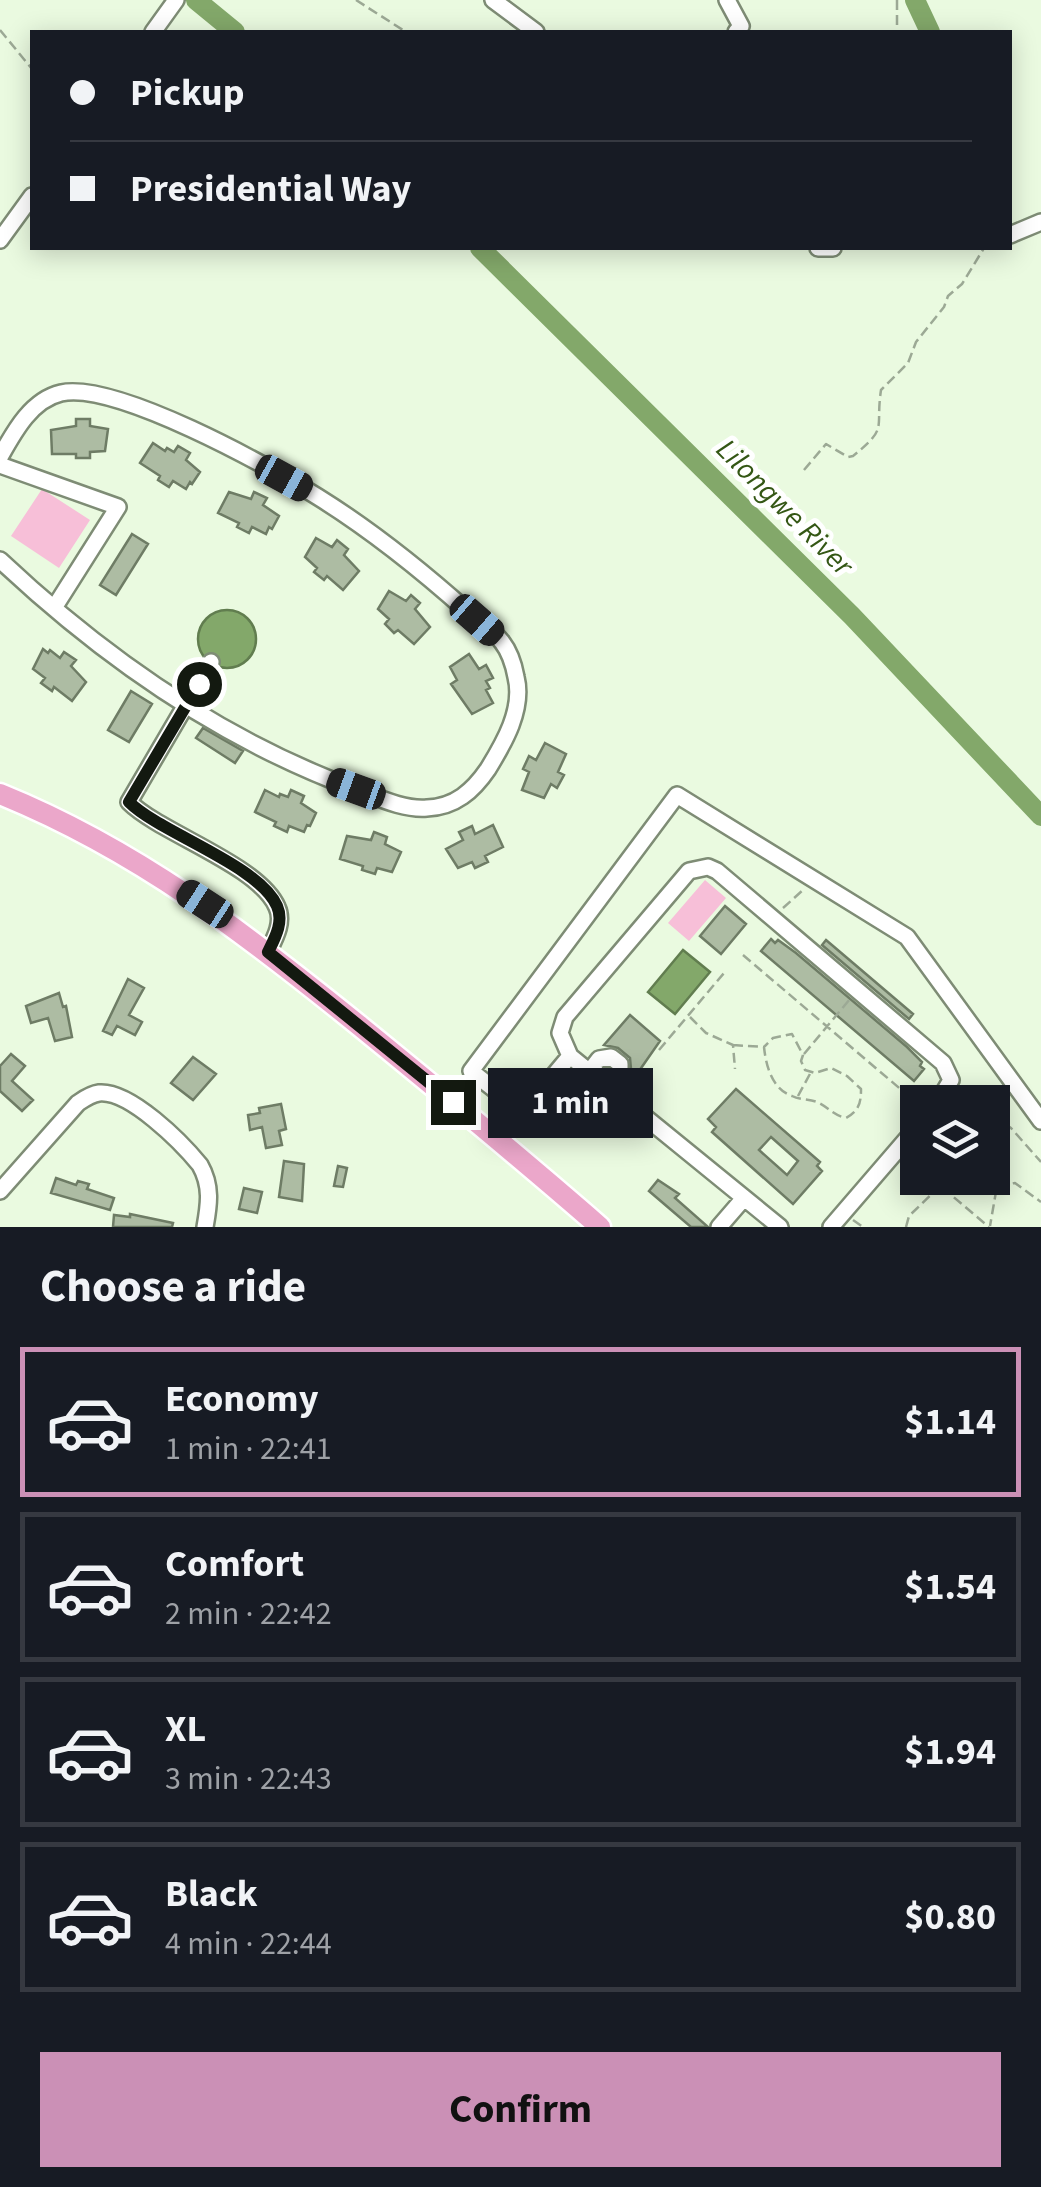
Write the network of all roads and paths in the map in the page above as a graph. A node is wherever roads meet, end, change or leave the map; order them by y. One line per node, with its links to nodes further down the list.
1 (356, 0): 8 (path)
2 (492, 0): 9 (street)
3 (727, 0): 10 (street)
4 (896, 0): 11 (path)
5 (172, 5): 7 (street)
6 (0, 30): 12 (path)
7 (153, 30)
8 (403, 30)
9 (533, 30)
10 (737, 30)
11 (897, 30)
12 (30, 67)
13 (30, 199): 16 (street)
14 (1041, 222): 15 (street)
15 (1012, 235)
16 (0, 240)
17 (983, 250): 20 (path)
18 (0, 456): 24 (street)
19 (0, 465): 22 (street)
20 (804, 470)
21 (0, 560): 22 (street)
22 (54, 608): 24 (street)
23 (211, 662): 24 (street)
24 (187, 706): 28 (street)
25 (0, 794): 28 (main road)
26 (806, 887): 27 (path)
27 (771, 919): 31 (street); 37 (street)
28 (268, 952): 49 (main road)
29 (744, 956): 33 (path)
30 (724, 974): 32 (path)
31 (858, 990): 33 (path); 42 (street)
32 (689, 1016): 34 (path); 36 (path)
33 (828, 1027): 38 (path); 44 (path)
34 (733, 1045): 35 (path); 39 (path)
35 (764, 1048): 38 (path); 45 (path)
36 (659, 1050)
37 (570, 1056): 40 (street); 46 (street)
38 (803, 1056): 41 (path)
39 (735, 1070)
40 (589, 1072): 43 (street); 43 (street)
41 (811, 1072): 45 (path); 45 (path)
42 (950, 1085)
43 (609, 1088): 57 (street)
44 (900, 1089)
45 (798, 1098)
46 (523, 1112): 47 (street); 49 (street)
47 (1041, 1122)
48 (1010, 1130): 51 (path)
49 (498, 1140): 60 (main road)
50 (900, 1147): 63 (street)
51 (1041, 1162)
52 (1010, 1185): 58 (path)
53 (0, 1192): 59 (street)
54 (931, 1195): 64 (path)
55 (953, 1195): 65 (path)
56 (995, 1195): 65 (path)
57 (744, 1198): 61 (street); 62 (street)
58 (1041, 1202)
59 (205, 1227)
60 (600, 1227)
61 (719, 1227)
62 (780, 1227)
63 (831, 1227)
64 (906, 1227)
65 (990, 1227)

